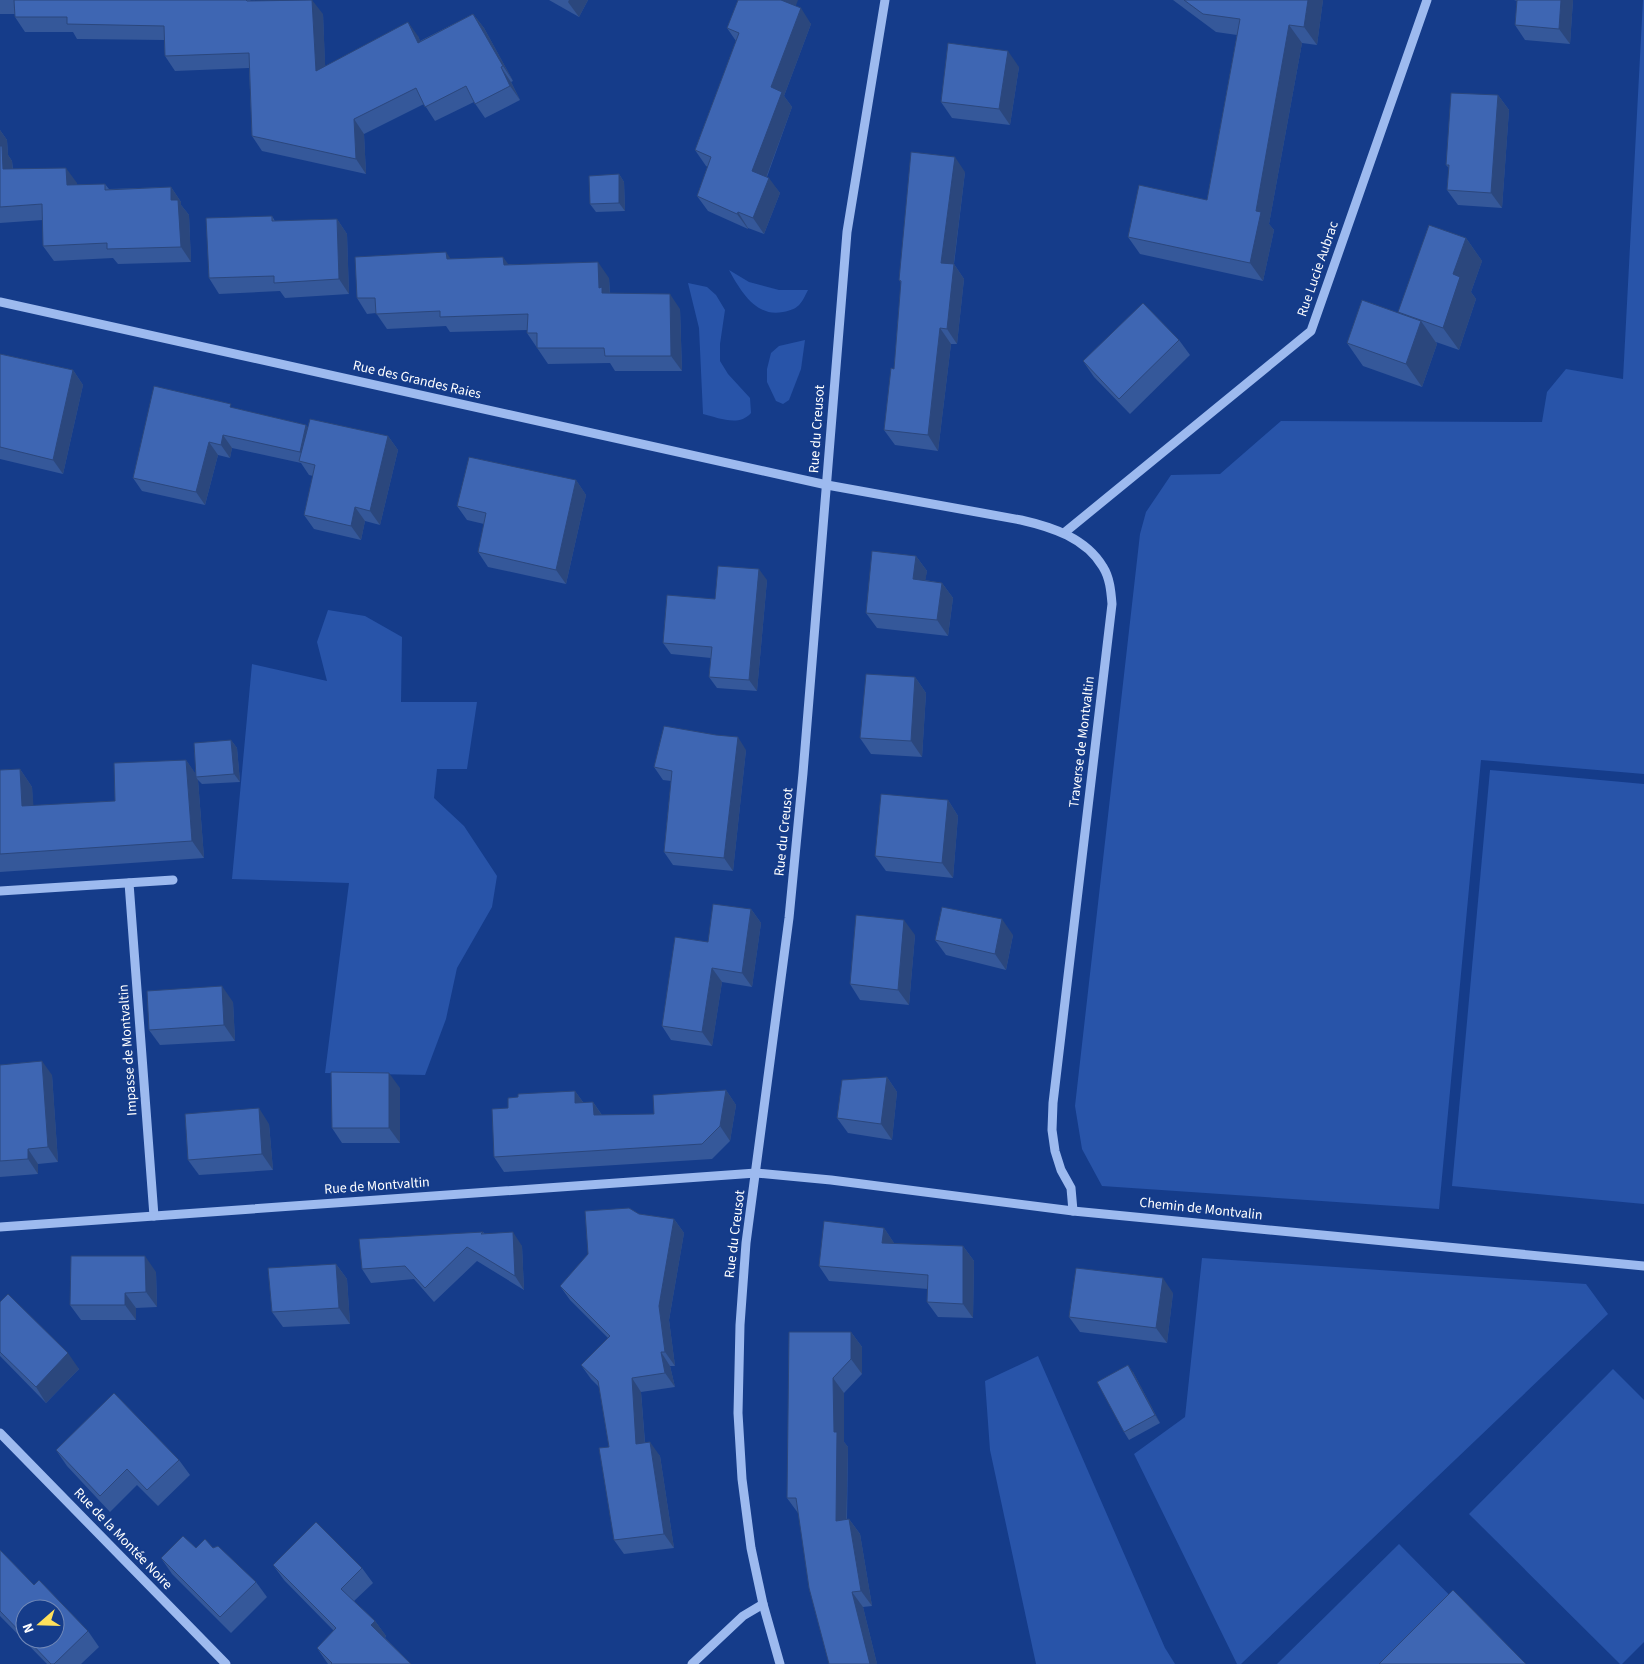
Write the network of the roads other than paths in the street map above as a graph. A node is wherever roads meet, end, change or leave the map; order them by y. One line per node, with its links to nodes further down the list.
1 (885, 0): 4 (street, Rue du Creusot)
2 (1427, 0): 5 (street, Rue Lucie Aubrac)
3 (0, 302): 4 (street, Rue des Grandes Raies)
4 (827, 485): 5 (street, Traverse de Montvaltin); 9 (street, Rue du Creusot)
5 (1064, 533): 10 (street, Traverse de Montvaltin)
6 (173, 880): 7 (street)
7 (129, 883): 8 (street); 11 (street, Impasse de Montvaltin)
8 (0, 891)
9 (756, 1173): 10 (street, Chemin de Montvalin); 11 (street, Rue de Montvaltin); 15 (street, Rue du Creusot)
10 (1073, 1210): 13 (street, Chemin de Montvalin)
11 (154, 1216): 12 (street, Rue de Montvaltin)
12 (0, 1227)
13 (1644, 1266)
14 (0, 1433): 16 (street, Rue de la Montée Noire)
15 (763, 1604): 17 (street); 18 (street, Rue du Creusot)
16 (226, 1664)
17 (692, 1664)
18 (780, 1664)

